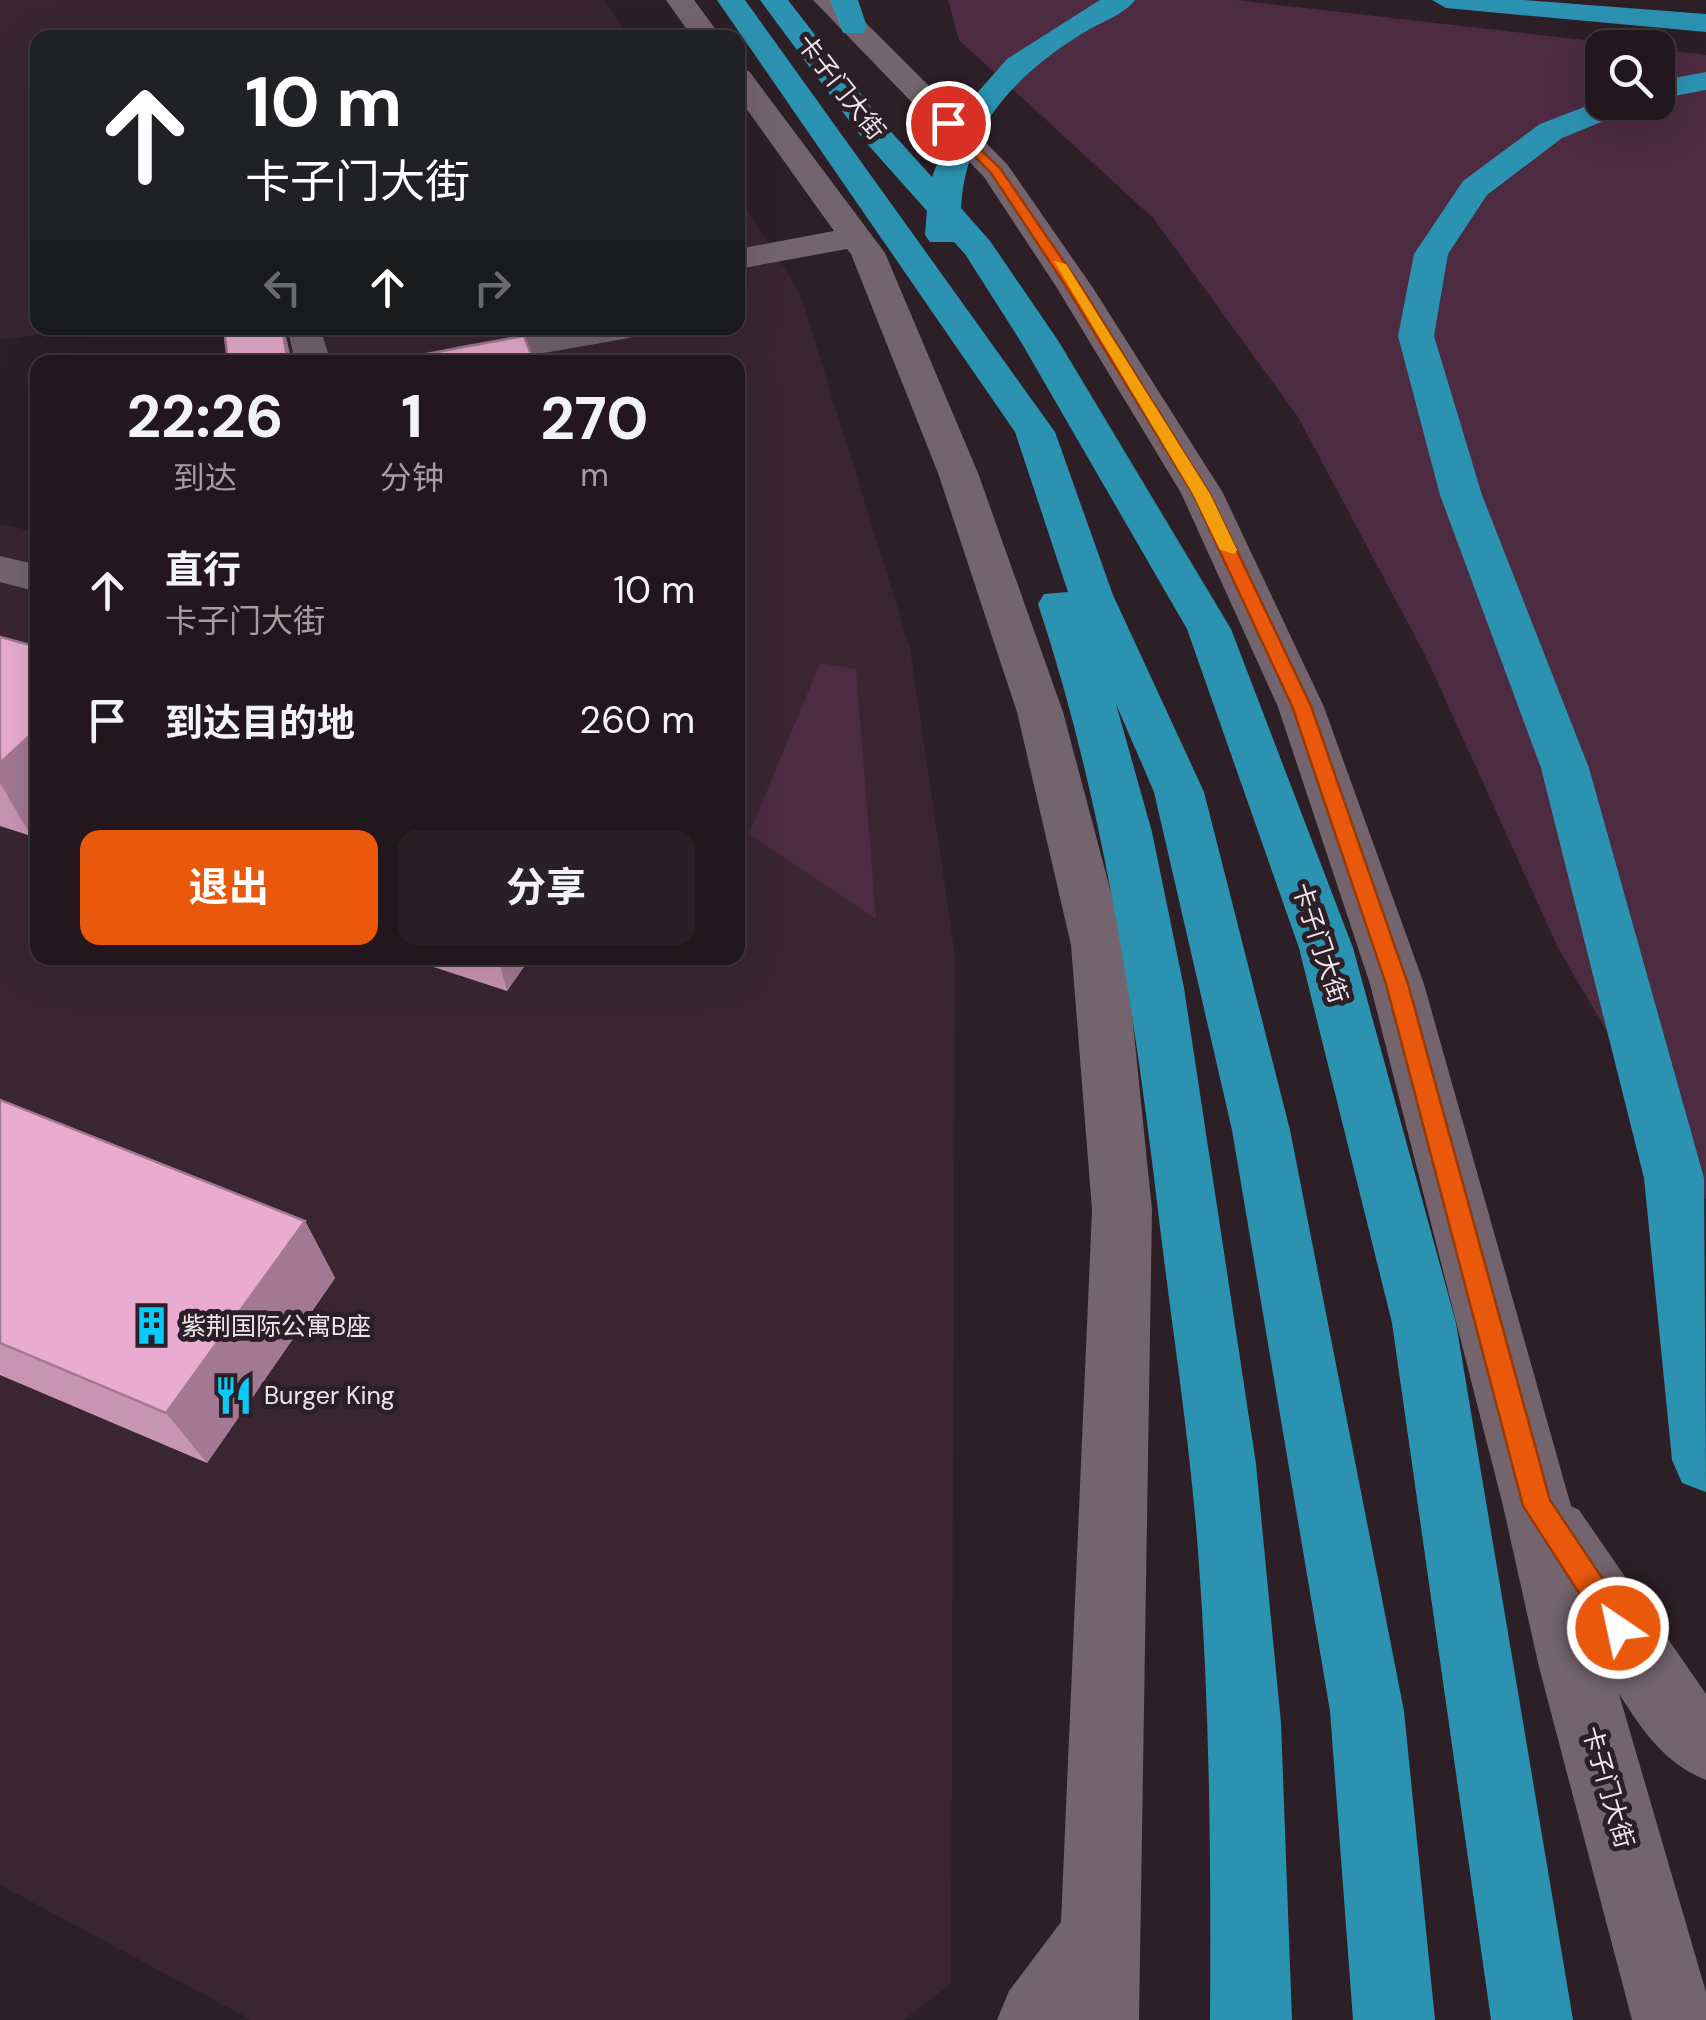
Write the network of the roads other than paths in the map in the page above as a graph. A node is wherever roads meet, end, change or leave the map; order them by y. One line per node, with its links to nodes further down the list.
1 (680, 0): 8 (street)
2 (1121, 0): 24 (highway)
3 (1446, 0): 7 (highway)
4 (1641, 0): 5 (highway)
5 (1706, 4)
6 (788, 19): 12 (street); 19 (street, 卡子门大街); 25 (highway, 卡子门大街); 26 (highway, 卡子门大街)
7 (1706, 23)
8 (702, 30)
9 (1706, 81): 10 (highway)
10 (1675, 87)
11 (1585, 118): 18 (highway)
12 (856, 237): 13 (street); 21 (street)
13 (745, 258)
14 (584, 335): 15 (street)
15 (471, 355)
16 (0, 569): 17 (street)
17 (30, 576)
18 (1706, 1460)
19 (1537, 1506): 20 (street); 27 (street, 卡子门大街)
20 (1706, 1743)
21 (1099, 1938): 22 (street); 23 (street)
22 (1038, 2020)
23 (1098, 2020)
24 (1252, 2020)
25 (1394, 2020)
26 (1532, 2020)
27 (1673, 2020)

